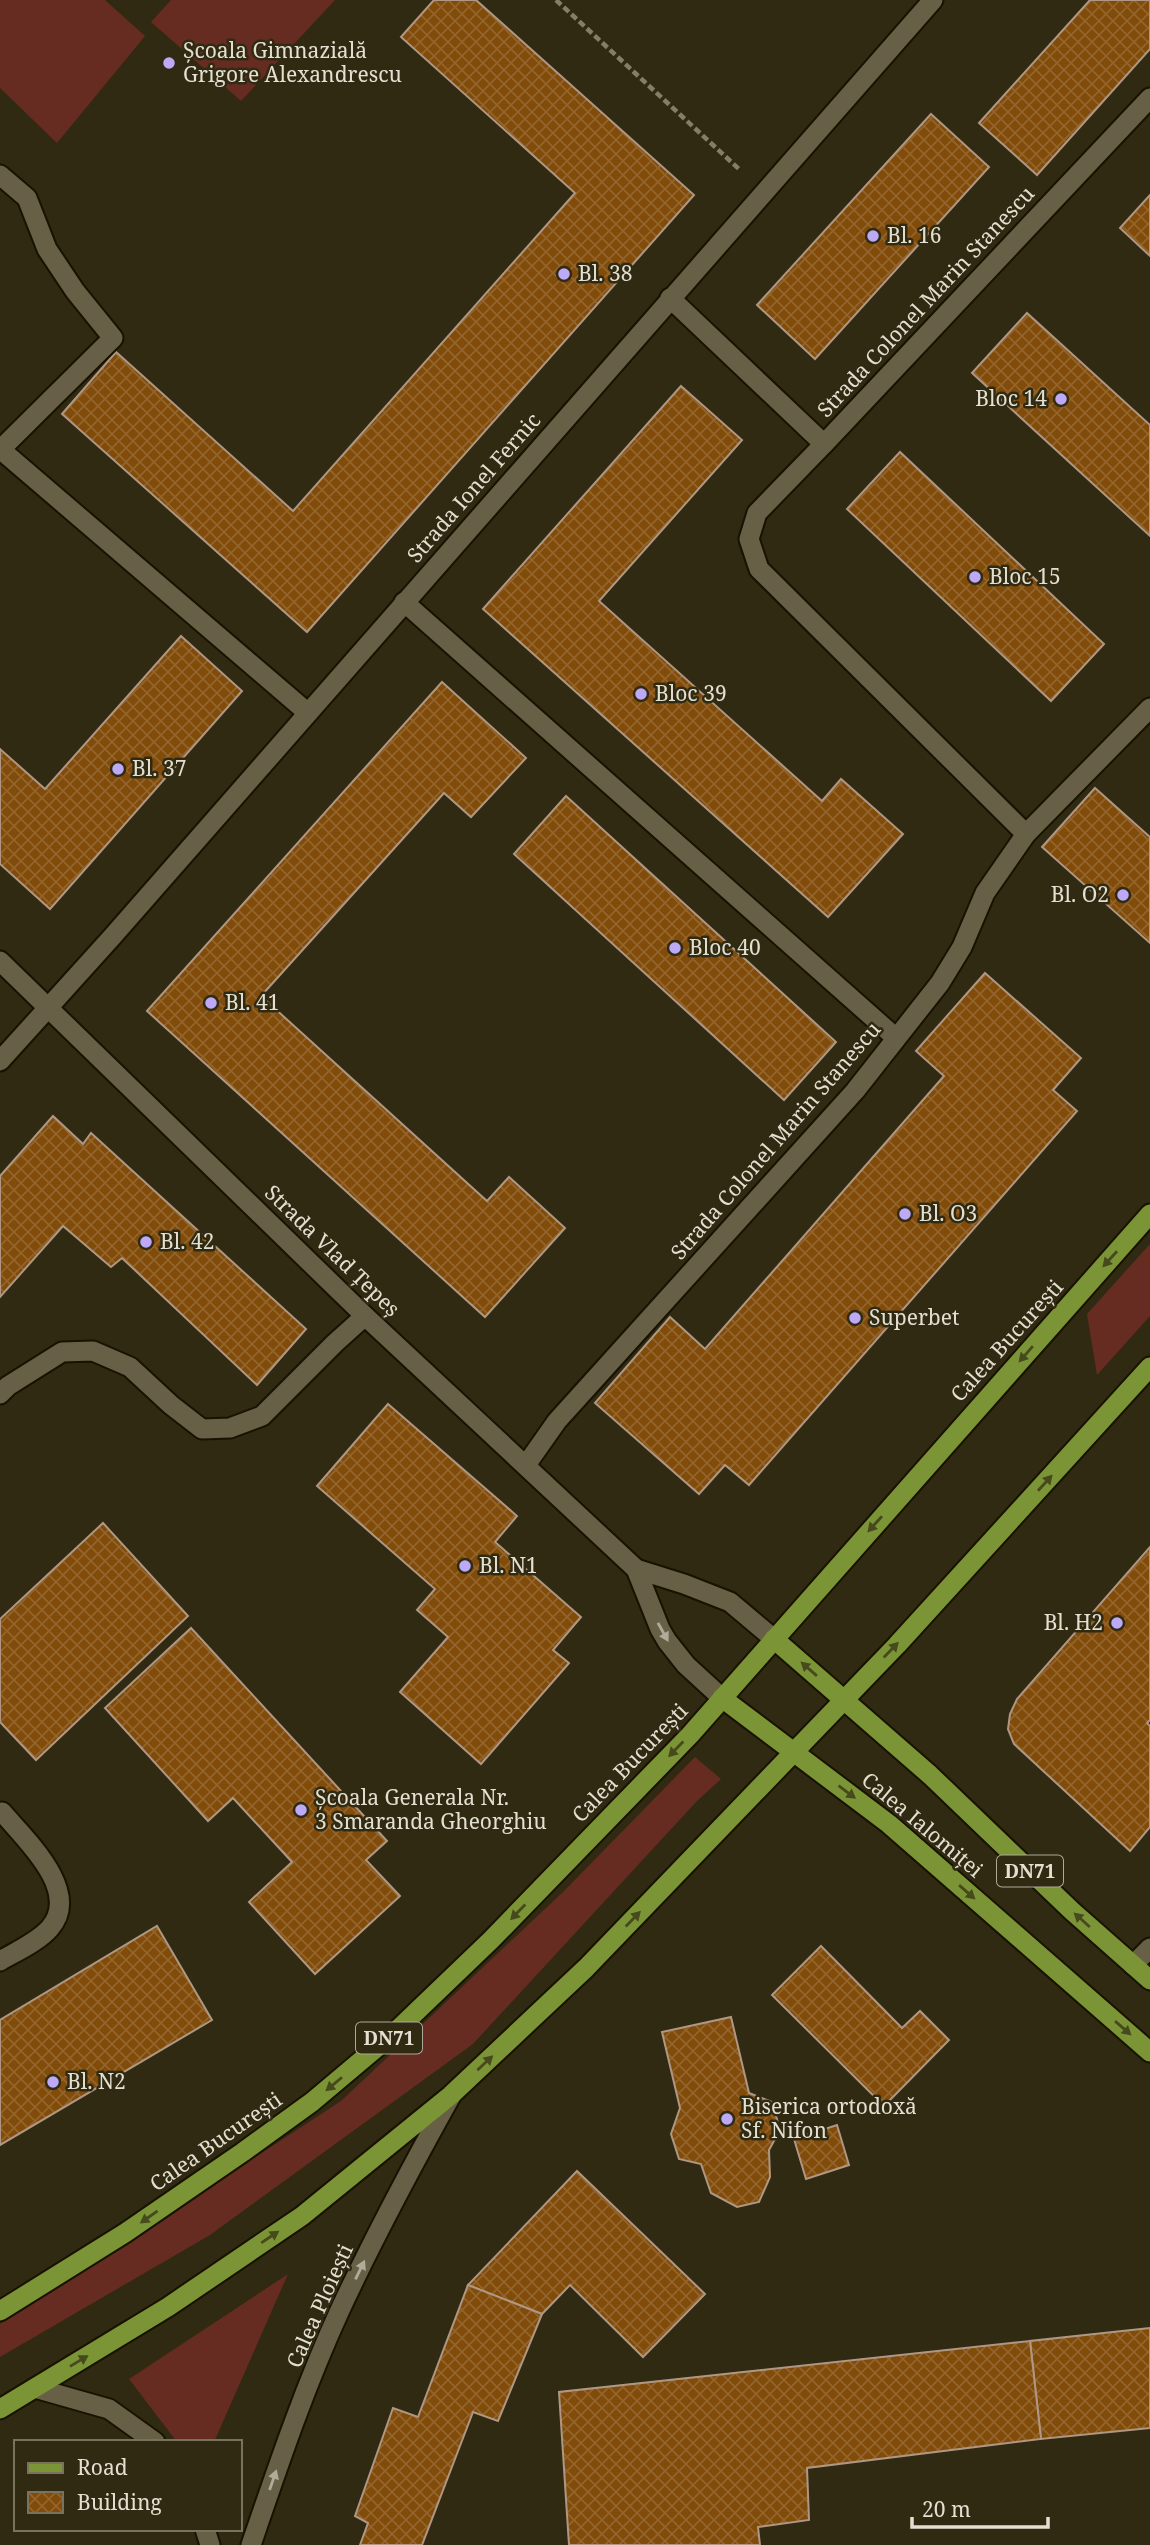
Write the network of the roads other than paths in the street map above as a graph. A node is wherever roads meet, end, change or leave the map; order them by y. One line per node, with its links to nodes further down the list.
1 (933, 0): 4 (street, Strada Ionel Fernic)
2 (1150, 98): 5 (street, Strada Colonel Marin Stanescu)
3 (0, 174): 6 (street)
4 (670, 298): 5 (street, Strada Colonel Marin Stanescu); 7 (street, Strada Ionel Fernic)
5 (824, 444): 10 (street)
6 (0, 450): 9 (street)
7 (404, 603): 9 (street, Strada Ionel Fernic); 13 (street)
8 (1150, 708): 10 (street, Strada Colonel Marin Stanescu)
9 (308, 713): 12 (street, Strada Ionel Fernic)
10 (1026, 834): 13 (street, Strada Colonel Marin Stanescu)
11 (0, 961): 12 (street, Strada Vlad Țepeș)
12 (50, 1008): 14 (street, Strada Ionel Fernic); 16 (street, Strada Vlad Țepeș)
13 (896, 1038): 19 (street, Strada Colonel Marin Stanescu)
14 (0, 1061)
15 (1150, 1214): 21 (main road, Calea București, one-way to 21)
16 (365, 1316): 18 (street); 19 (street, Strada Vlad Țepeș)
17 (1150, 1367): 23 (main road, one-way to 17)
18 (0, 1394)
19 (526, 1465): 20 (street, Strada Vlad Țepeș)
20 (636, 1569): 21 (street, Strada Vlad Țepeș); 22 (street, Strada Vlad Țepeș, one-way to 22)
21 (774, 1639): 22 (main road, Calea București / DN71); 23 (main road, Calea Ialomiței / DN71, one-way to 21)
22 (722, 1698): 24 (main road, Calea Ialomiței); 32 (main road, Calea București / DN71, one-way to 32)
23 (843, 1699): 24 (main road); 28 (main road, Calea Ialomiței / DN71, one-way to 23)
24 (792, 1751): 30 (main road, Calea Ialomiței / DN71, one-way to 30); 31 (main road, one-way to 24)
25 (2, 1812): 27 (street)
26 (1150, 1948): 28 (street)
27 (0, 1961)
28 (1133, 1965): 29 (main road, Calea Ialomiței / DN71)
29 (1150, 1980)
30 (1150, 2052)
31 (451, 2095): 33 (main road, one-way to 31); 36 (street, Calea Ploiești, one-way to 31)
32 (0, 2311)
33 (35, 2388): 34 (main road); 35 (street)
34 (0, 2409)
35 (152, 2440)
36 (251, 2545)

